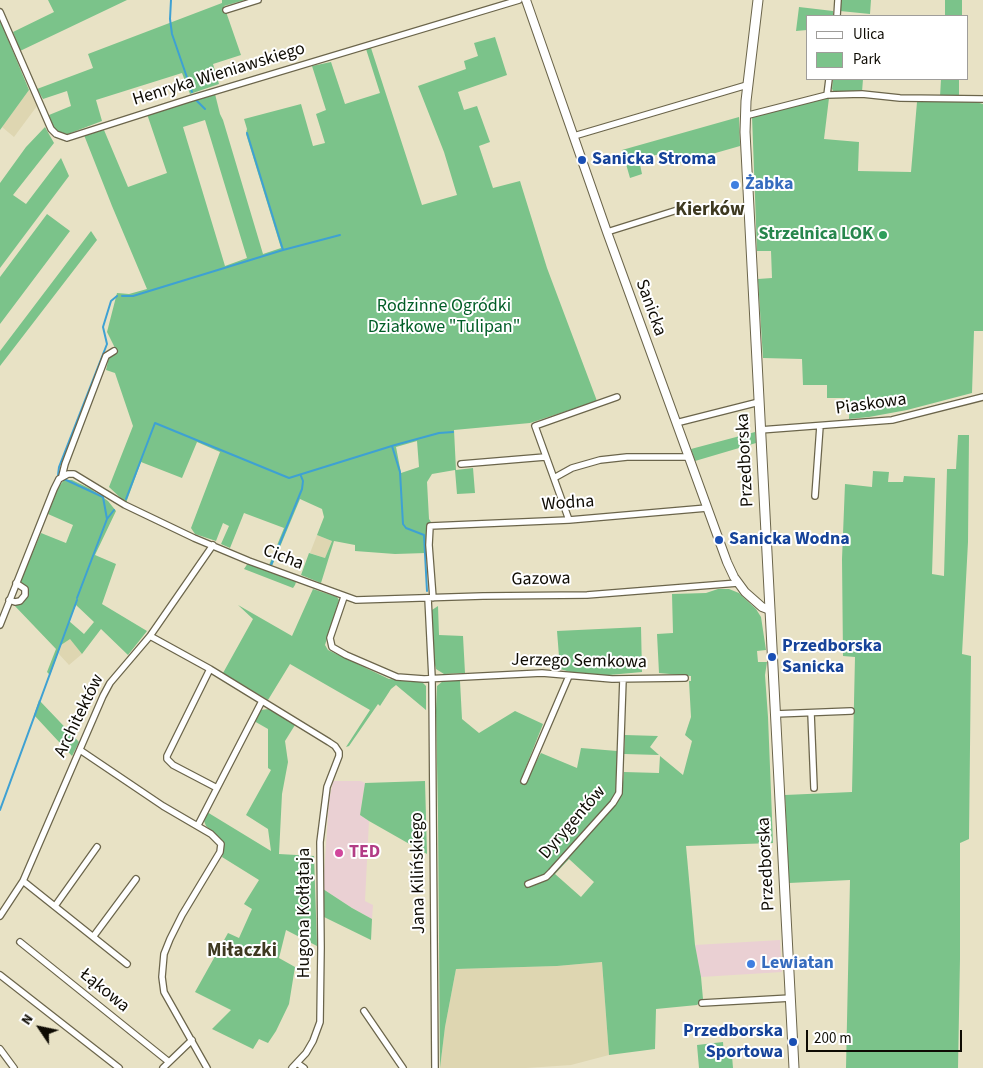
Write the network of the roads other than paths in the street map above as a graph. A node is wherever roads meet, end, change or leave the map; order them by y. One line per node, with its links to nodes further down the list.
1 (258, 0): 6 (street)
2 (519, 0): 7 (street, Henryka Wieniawskiego)
3 (526, 0): 14 (street, Sanicka)
4 (758, 0): 10 (main road, Przedborska)
5 (838, 0): 8 (street)
6 (226, 10)
7 (0, 12)
8 (837, 15)
9 (829, 80): 11 (street)
10 (747, 85): 13 (main road, Przedborska); 14 (street)
11 (827, 95): 12 (street); 13 (street)
12 (983, 100)
13 (745, 116): 20 (main road, Przedborska)
14 (574, 136): 16 (street, Sanicka)
15 (686, 206): 16 (street)
16 (607, 232): 21 (street, Sanicka)
17 (114, 351): 27 (street)
18 (616, 397): 24 (street)
19 (983, 398): 22 (street, Piaskowa)
20 (759, 402): 21 (street); 23 (main road, Przedborska)
21 (676, 423): 25 (street, Sanicka)
22 (820, 426): 23 (street, Piaskowa); 29 (street)
23 (760, 430): 38 (main road, Przedborska)
24 (545, 457): 26 (street); 28 (street)
25 (688, 457): 28 (street); 30 (street, Sanicka)
26 (461, 464)
27 (65, 475): 32 (street, Cicha); 33 (street)
28 (554, 478): 31 (street)
29 (816, 496)
30 (708, 508): 31 (street, Wodna); 34 (street, Sanicka)
31 (569, 520): 36 (street, Wodna)
32 (213, 545): 35 (street, Cicha); 40 (street, Architektów)
33 (16, 583): 37 (street); 37 (street)
34 (738, 583): 36 (street, Gazowa); 38 (street, Sanicka)
35 (344, 597): 36 (street, Gazowa); 43 (street)
36 (431, 598): 43 (street)
37 (10, 600): 39 (street)
38 (770, 610): 49 (main road, Przedborska)
39 (0, 625)
40 (150, 636): 41 (street); 50 (street, Architektów)
41 (210, 669): 46 (street); 52 (street)
42 (569, 676): 43 (street, Jerzego Semkowa); 45 (street, Jerzego Semkowa); 51 (street)
43 (432, 678): 78 (street, Jana Kilińskiego)
44 (685, 678): 45 (street, Jerzego Semkowa)
45 (623, 679): 58 (street, Dyrygentów)
46 (262, 700): 52 (street); 71 (street, Hugona Kołłątaja)
47 (811, 712): 48 (street); 49 (street); 53 (street)
48 (851, 712)
49 (775, 714): 65 (main road, Przedborska)
50 (80, 750): 54 (street); 57 (street, Architektów)
51 (524, 781)
52 (217, 788): 54 (street)
53 (814, 788)
54 (198, 825): 68 (street)
55 (97, 847): 59 (street)
56 (136, 879): 61 (street)
57 (23, 881): 59 (street); 60 (street, Architektów)
58 (528, 884)
59 (55, 906): 61 (street)
60 (0, 916)
61 (93, 937): 63 (street)
62 (20, 942): 70 (street, Łąkowa)
63 (127, 964)
64 (0, 975): 73 (street)
65 (791, 998): 66 (street); 79 (main road, Przedborska)
66 (702, 1003)
67 (364, 1011): 77 (street)
68 (192, 1040): 70 (street); 75 (street)
69 (0, 1049): 72 (street)
70 (169, 1062): 74 (street)
71 (295, 1066): 76 (street)
72 (14, 1068)
73 (119, 1068)
74 (163, 1068)
75 (207, 1068)
76 (304, 1068)
77 (403, 1068)
78 (435, 1068)
79 (794, 1068)

